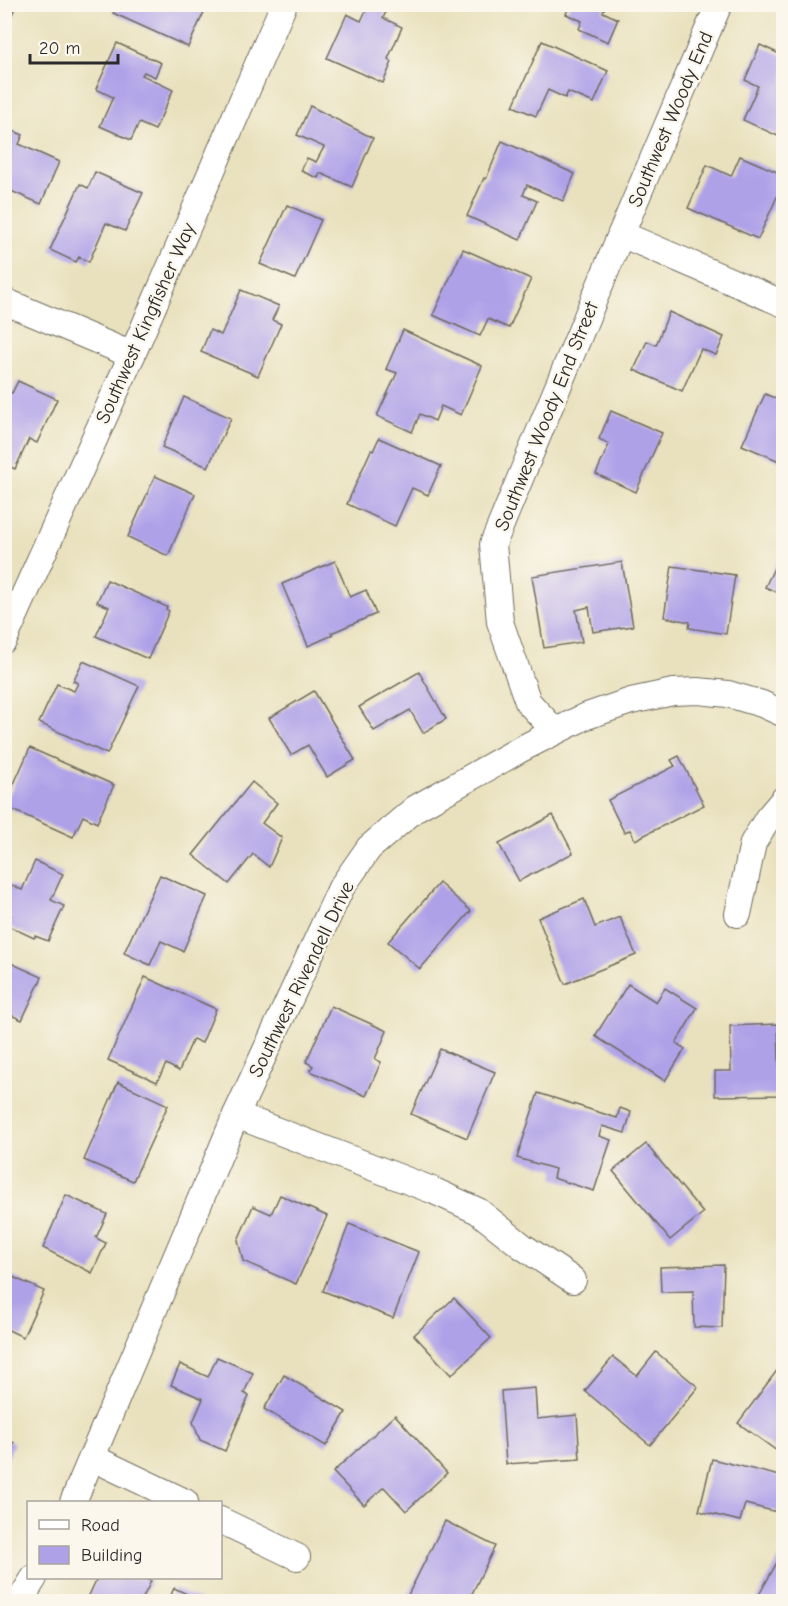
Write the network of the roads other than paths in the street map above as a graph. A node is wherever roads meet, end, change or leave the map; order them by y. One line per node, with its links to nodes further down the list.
1 (285, 4): 6 (street, Southwest Kingfisher Way)
2 (719, 4): 3 (street, Southwest Woody End)
3 (621, 234): 5 (street); 9 (street, Southwest Woody End Street)
4 (4, 301): 6 (street)
5 (783, 304)
6 (132, 355): 7 (street, Southwest Kingfisher Way)
7 (4, 640)
8 (783, 714): 9 (street, Southwest Rivendell Drive)
9 (555, 731): 12 (street, Southwest Rivendell Drive)
10 (783, 799): 11 (street)
11 (738, 914)
12 (236, 1115): 13 (street); 14 (street, Southwest Rivendell Drive)
13 (573, 1280)
14 (93, 1458): 15 (street, Southwest Rivendell Drive); 16 (street)
15 (74, 1501)
16 (181, 1501)
17 (222, 1521): 18 (street)
18 (297, 1557)
19 (33, 1579): 20 (street)
20 (19, 1602)

